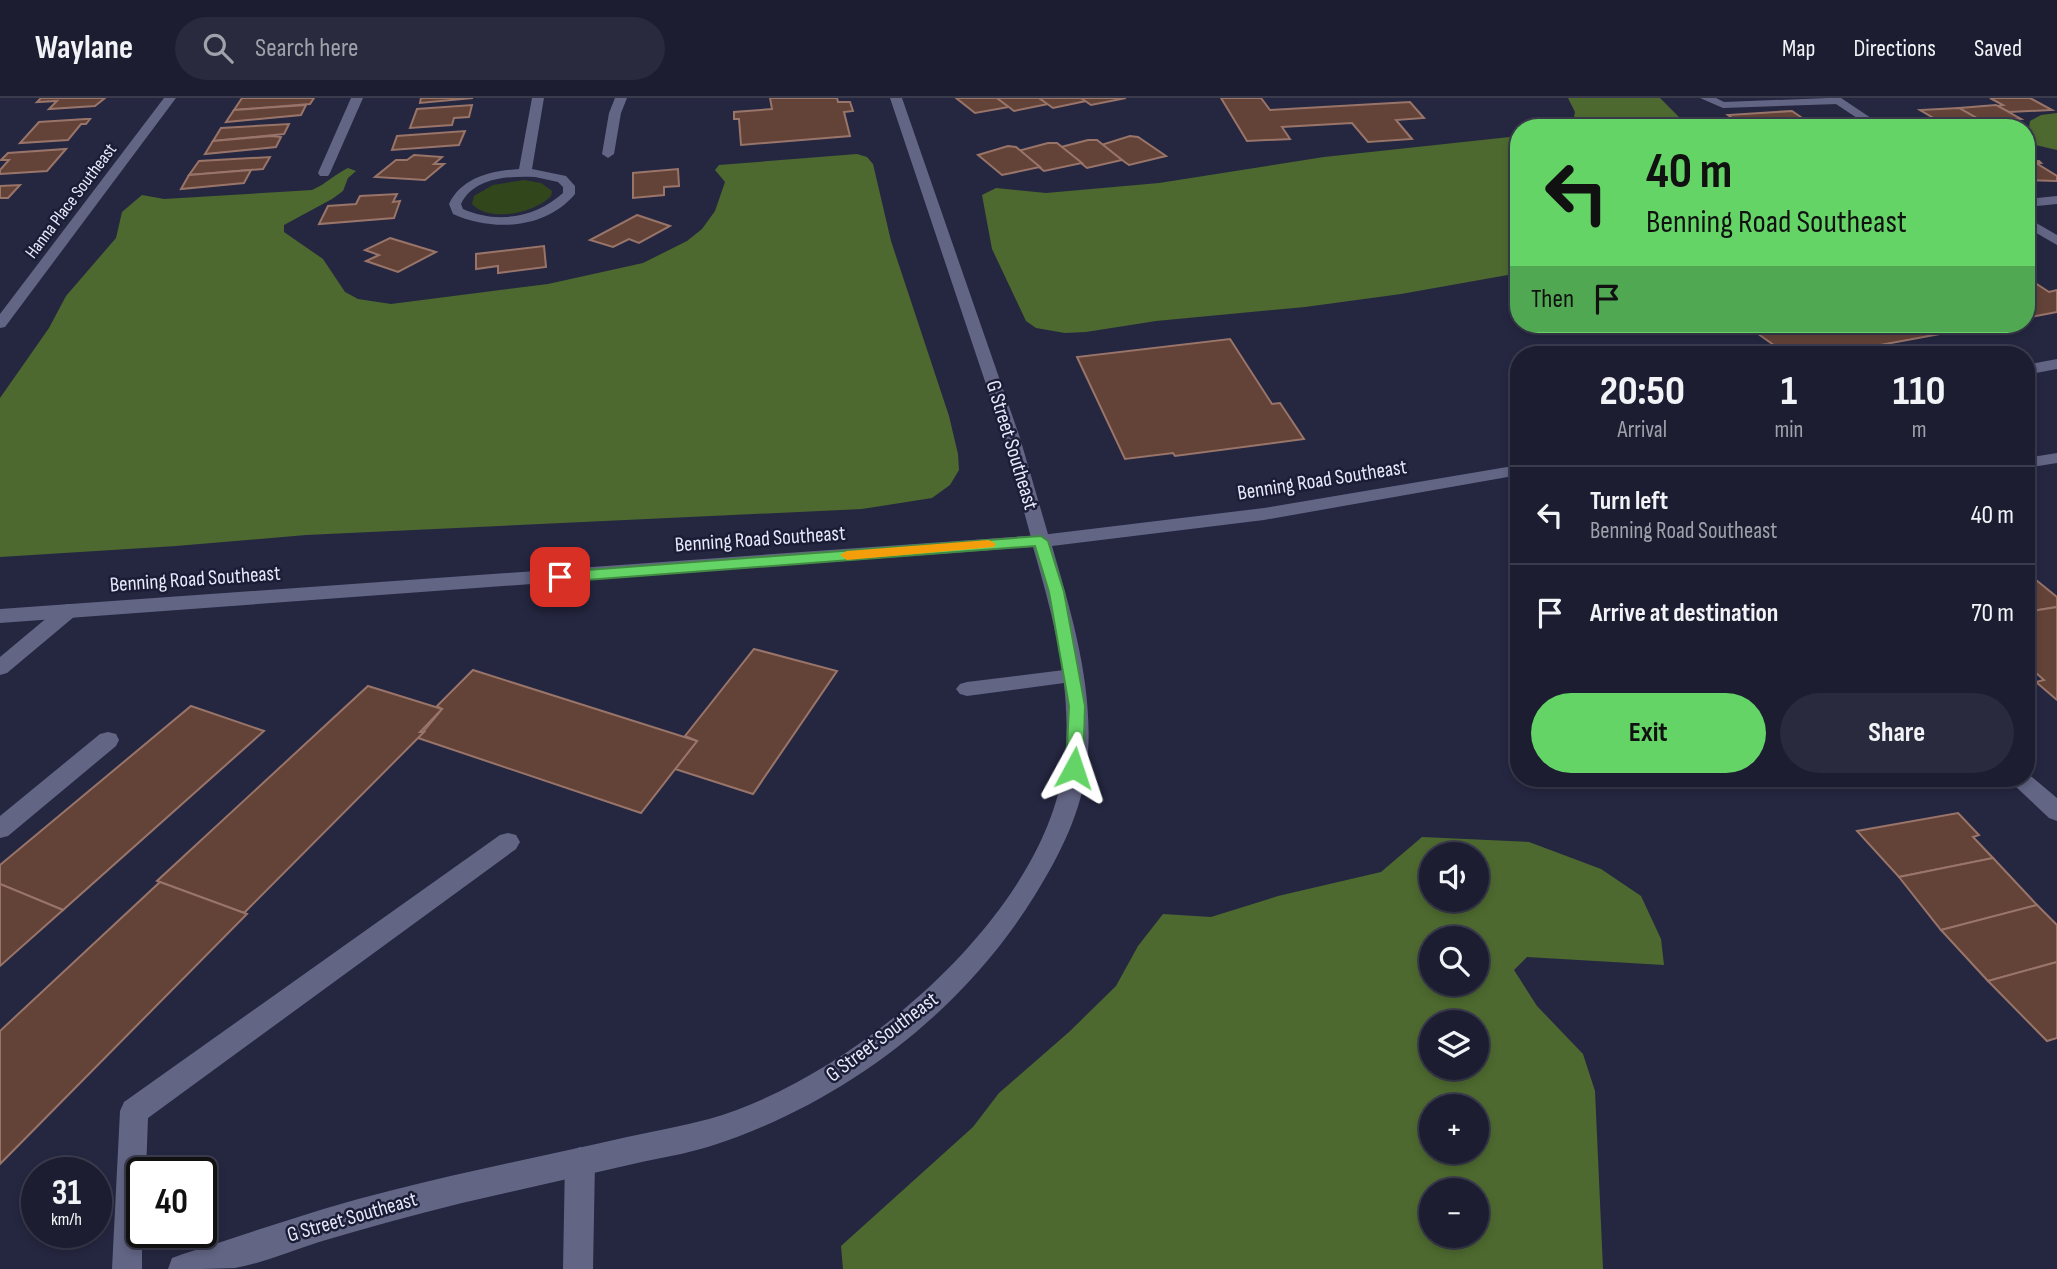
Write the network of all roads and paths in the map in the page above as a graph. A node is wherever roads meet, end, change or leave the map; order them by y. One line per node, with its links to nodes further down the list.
1 (170, 98): 16 (street, Hanna Place Southeast)
2 (357, 98): 10 (street)
3 (538, 98): 11 (street)
4 (621, 98): 9 (street)
5 (896, 98): 22 (street, G Street Southeast)
6 (1706, 98): 7 (street)
7 (1835, 100): 8 (street)
8 (1866, 119)
9 (608, 154)
10 (324, 173)
11 (525, 173): 11 (street)
12 (2057, 200): 13 (street)
13 (2035, 202)
14 (2035, 227): 15 (street)
15 (2057, 240)
16 (0, 324)
17 (2057, 364): 18 (street)
18 (2035, 368)
19 (2057, 458): 20 (street)
20 (2035, 462)
21 (1510, 472): 22 (street, Benning Road Southeast)
22 (1041, 541): 23 (street, Benning Road Southeast); 26 (street, G Street Southeast)
23 (68, 611): 24 (street, Benning Road Southeast); 25 (street)
24 (0, 616)
25 (0, 668)
26 (1072, 676): 27 (street); 33 (street, G Street Southeast)
27 (967, 689)
28 (108, 740): 31 (street)
29 (2030, 787): 30 (street)
30 (2057, 812)
31 (0, 829)
32 (509, 842): 34 (street)
33 (580, 1161): 35 (street, G Street Southeast); 36 (street)
34 (127, 1269)
35 (183, 1269)
36 (578, 1269)

